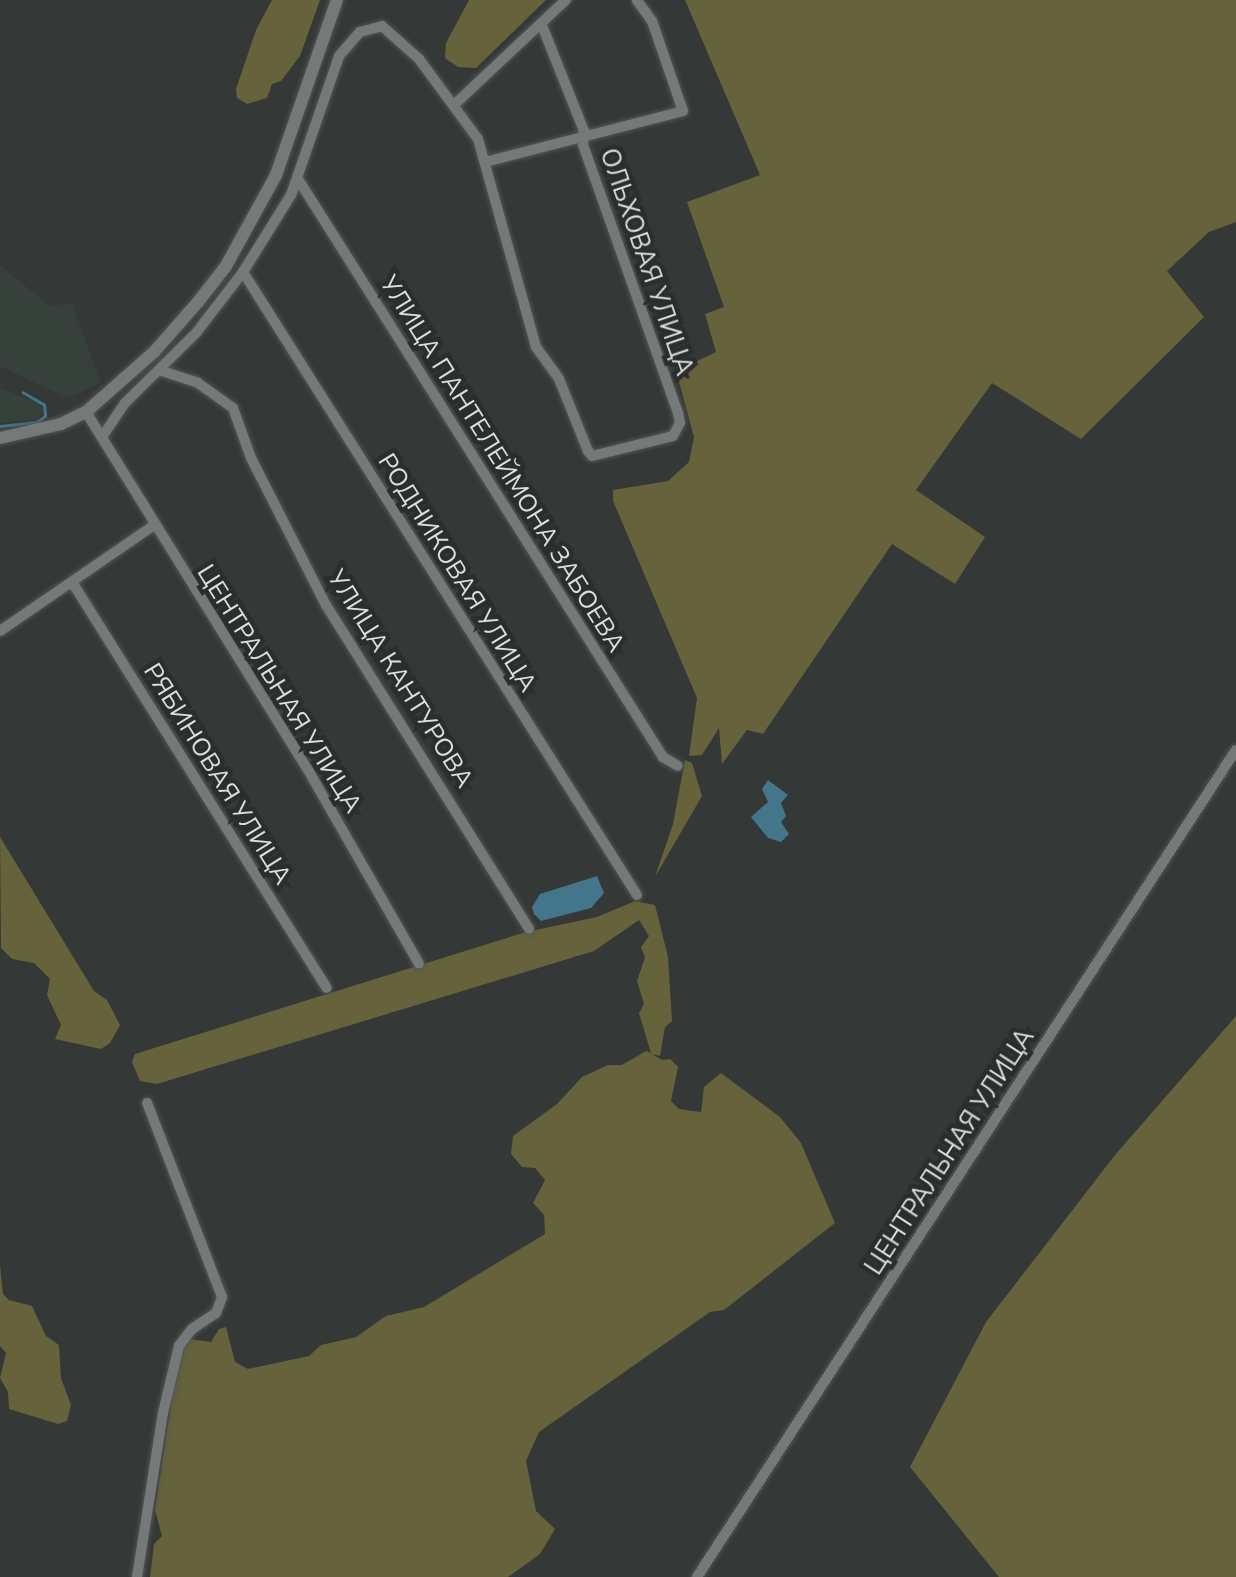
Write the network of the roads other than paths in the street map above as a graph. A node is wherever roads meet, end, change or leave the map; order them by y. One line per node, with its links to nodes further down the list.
1 (336, 0): 11 (street)
2 (566, 0): 4 (street)
3 (637, 0): 6 (street)
4 (541, 22): 5 (street); 6 (street, ОЛЬХОВАЯ УЛИЦА)
5 (454, 105): 7 (street); 8 (street)
6 (584, 138): 7 (street); 7 (street, ОЛЬХОВАЯ УЛИЦА)
7 (485, 162)
8 (298, 179): 9 (street); 18 (street, УЛИЦА ПАНТЕЛЕЙМОНА ЗАБОЕВА)
9 (243, 272): 10 (street); 19 (street, РОДНИКОВАЯ УЛИЦА)
10 (162, 371): 13 (street); 20 (street, УЛИЦА КАНТУРОВА)
11 (86, 412): 12 (street); 13 (street, ЦЕНТРАЛЬНАЯ УЛИЦА)
12 (0, 438)
13 (102, 438): 14 (street, ЦЕНТРАЛЬНАЯ УЛИЦА)
14 (154, 525): 15 (street); 21 (street, ЦЕНТРАЛЬНАЯ УЛИЦА)
15 (72, 582): 16 (street); 22 (street, РЯБИНОВАЯ УЛИЦА)
16 (0, 631)
17 (1236, 750): 25 (street, ЦЕНТРАЛЬНАЯ УЛИЦА)
18 (678, 766)
19 (637, 895)
20 (529, 929)
21 (420, 964)
22 (327, 988)
23 (146, 1103): 24 (street)
24 (137, 1577)
25 (697, 1577)

